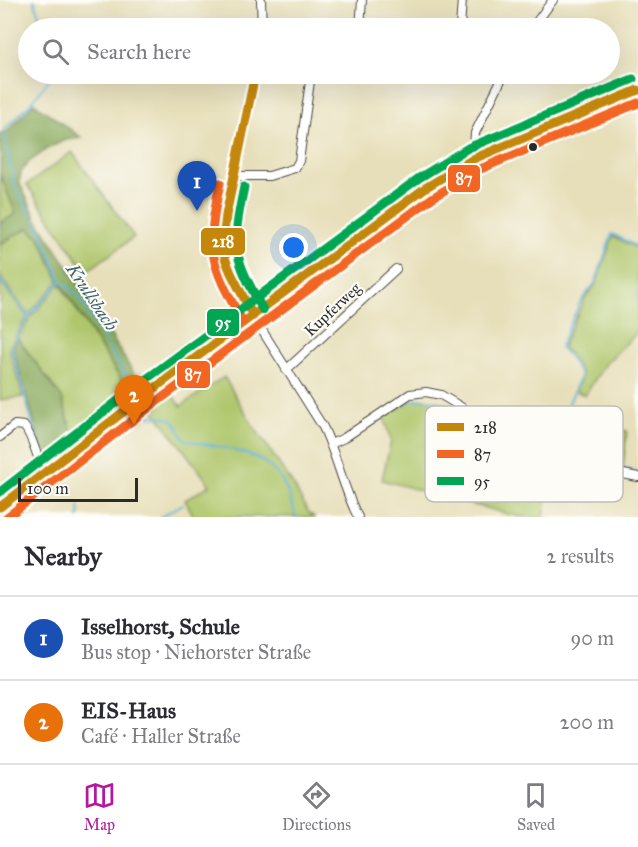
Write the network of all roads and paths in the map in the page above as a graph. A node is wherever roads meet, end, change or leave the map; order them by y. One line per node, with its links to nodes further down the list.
1 (261, 0): 5 (street)
2 (362, 0): 6 (street)
3 (462, 0): 7 (street)
4 (554, 0): 8 (street)
5 (262, 18)
6 (361, 18)
7 (461, 18)
8 (540, 18)
9 (253, 84): 14 (street)
10 (308, 84): 14 (street)
11 (497, 84): 13 (street)
12 (638, 90): 13 (street)
13 (477, 157): 16 (street)
14 (234, 176): 16 (street)
15 (396, 269): 17 (street, Kupferweg)
16 (253, 316): 17 (street); 21 (street)
17 (286, 370): 20 (street)
18 (459, 406): 20 (street)
19 (0, 437): 21 (street)
20 (331, 444): 27 (street)
21 (45, 471): 24 (street)
22 (623, 474): 23 (street)
23 (638, 477)
24 (8, 501): 25 (street); 26 (street)
25 (0, 507)
26 (14, 517)
27 (358, 517)

